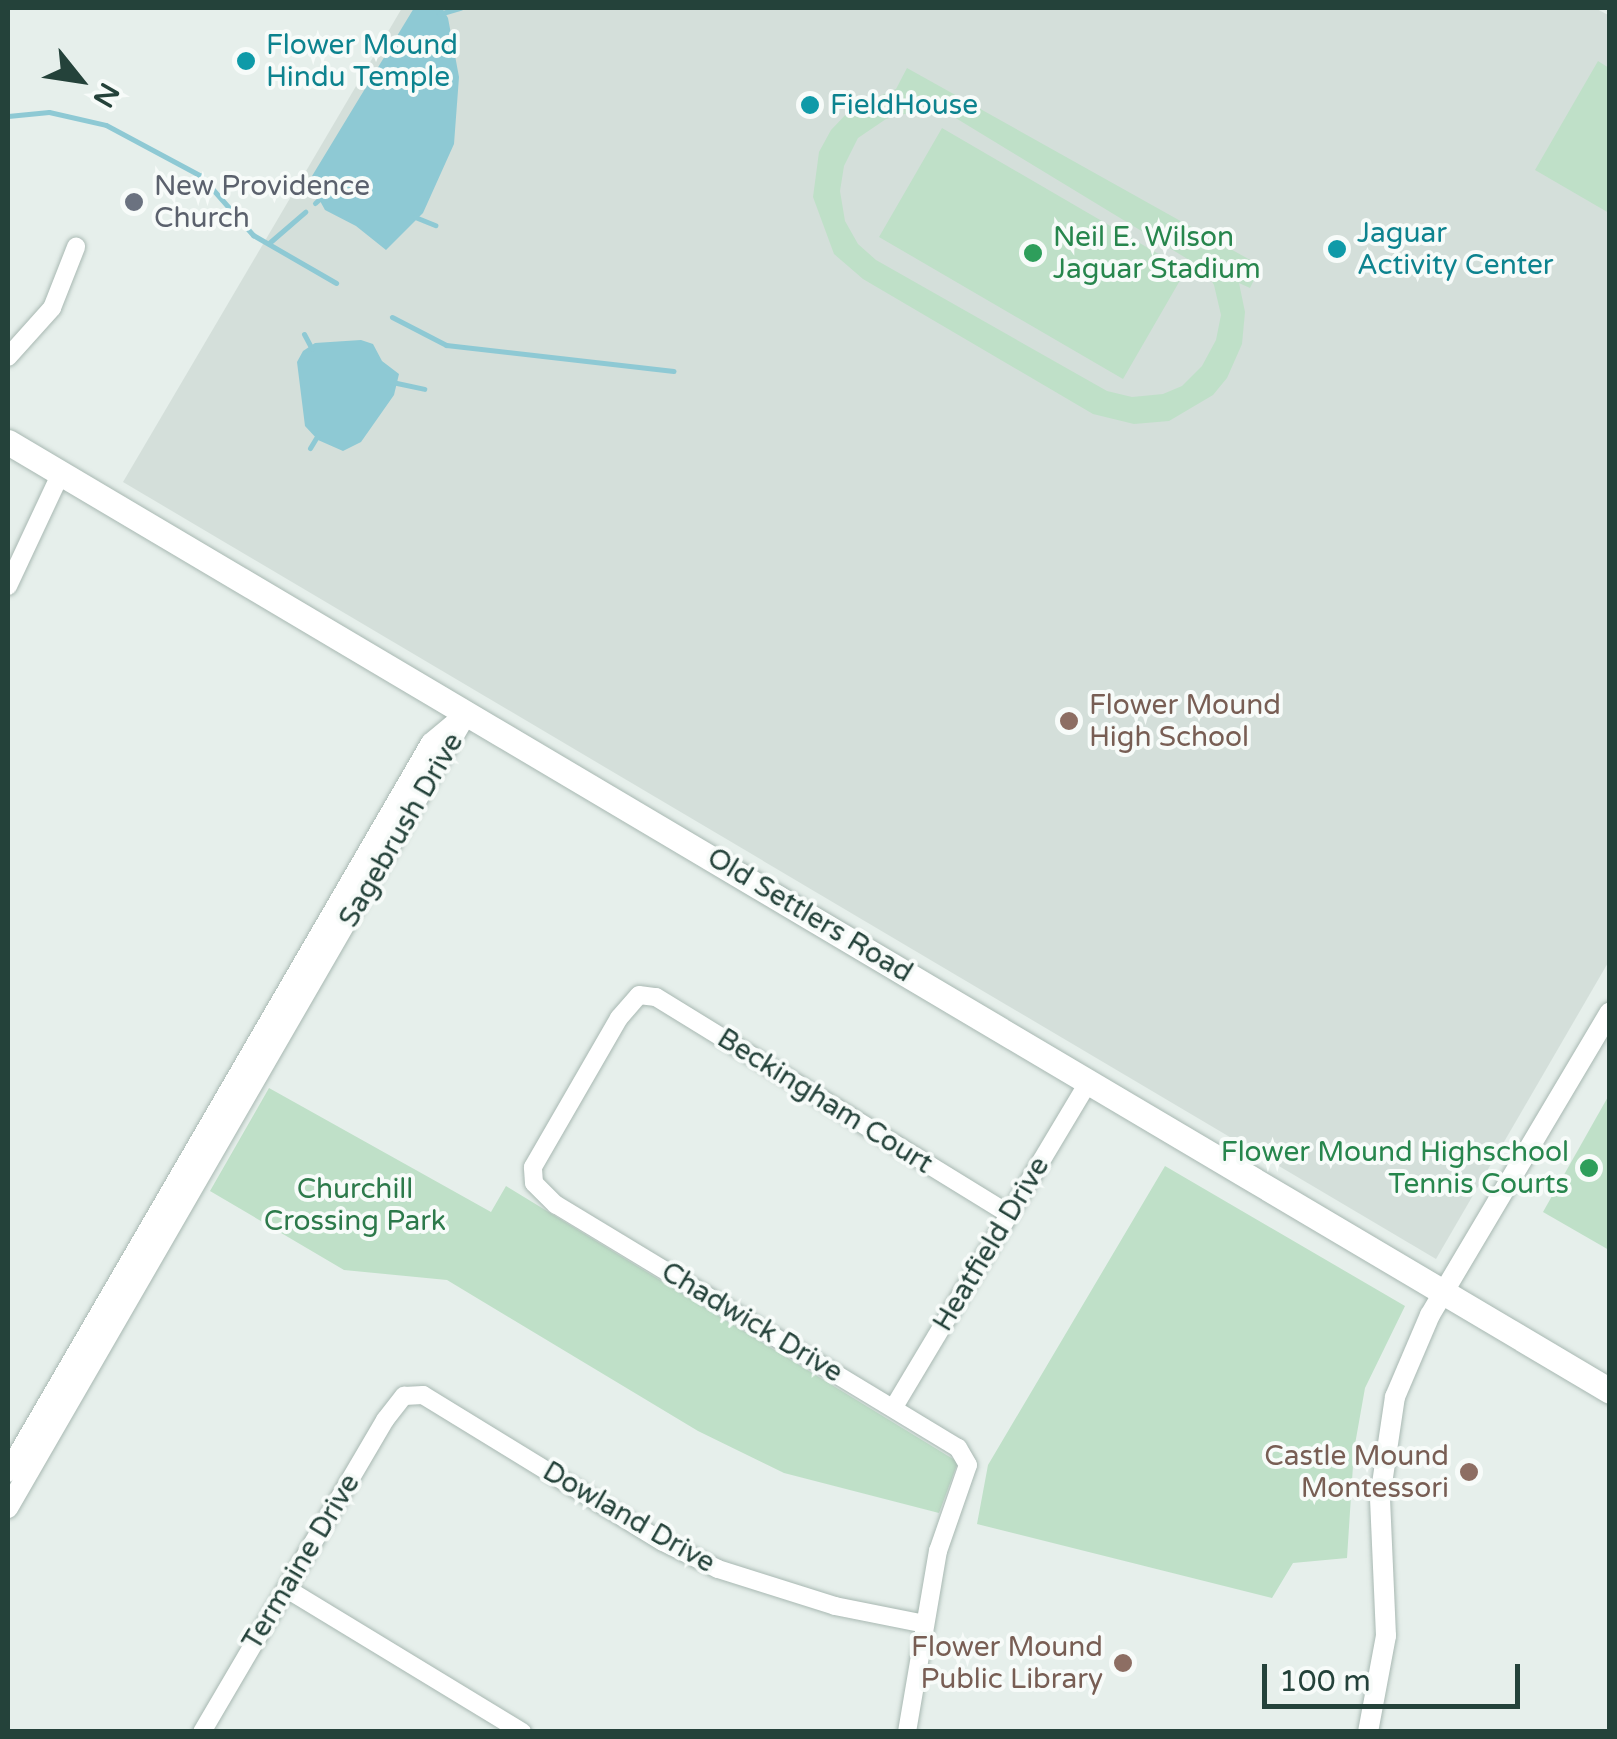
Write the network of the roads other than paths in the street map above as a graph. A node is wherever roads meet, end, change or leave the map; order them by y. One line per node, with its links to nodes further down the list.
1 (76, 246): 2 (street)
2 (8, 356)
3 (8, 442): 4 (main road, Old Settlers Road)
4 (61, 472): 5 (street); 6 (main road, Old Settlers Road)
5 (8, 586)
6 (467, 712): 8 (main road, Old Settlers Road); 12 (street, Sagebrush Drive)
7 (1610, 1012): 11 (street)
8 (1089, 1080): 10 (street, Heatfield Drive); 11 (main road, Old Settlers Road)
9 (534, 1183): 10 (street, Beckingham Court); 15 (street, Chadwick Drive)
10 (1009, 1214): 15 (street, Heatfield Drive)
11 (1444, 1291): 13 (main road, Old Settlers Road); 23 (street)
12 (113, 1311): 16 (street, Sagebrush Drive); 17 (street, Sagebrush Drive)
13 (1610, 1391)
14 (404, 1396): 18 (street, Termaine Drive); 19 (street, Dowland Drive)
15 (894, 1407): 19 (street, Chadwick Drive)
16 (8, 1472)
17 (8, 1508)
18 (287, 1589): 20 (street, Termaine Drive); 21 (street)
19 (925, 1624): 22 (street)
20 (202, 1732)
21 (522, 1732)
22 (907, 1732)
23 (1368, 1732)

